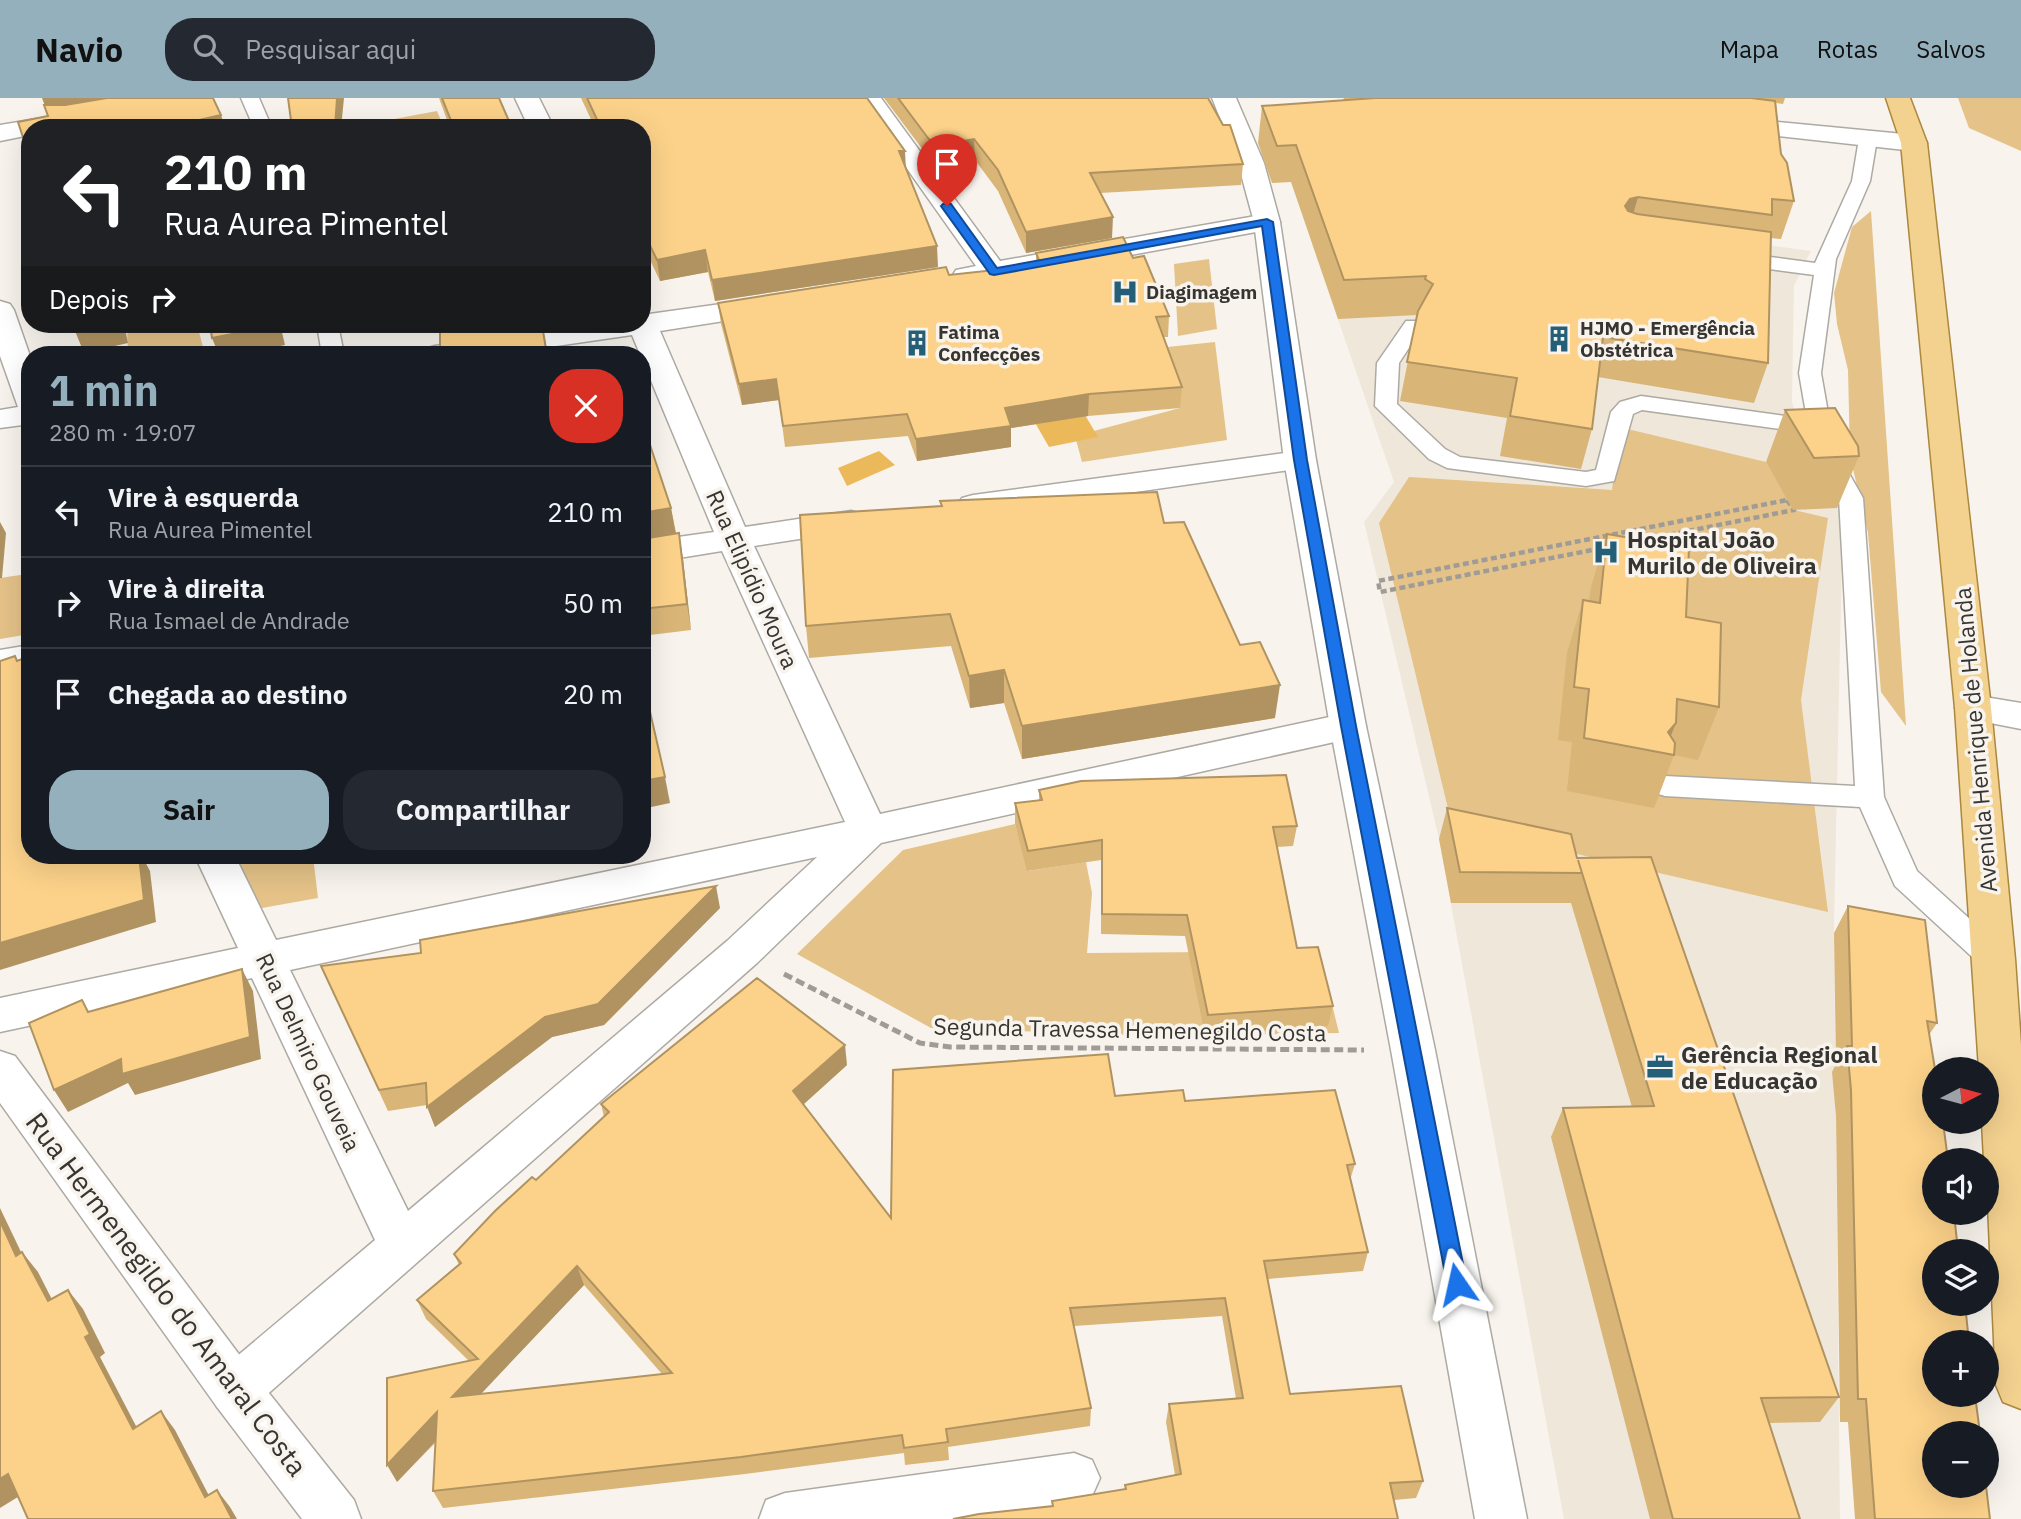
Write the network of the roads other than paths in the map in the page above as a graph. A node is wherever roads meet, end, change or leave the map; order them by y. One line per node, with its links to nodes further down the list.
1 (250, 98): 8 (lane)
2 (527, 98): 9 (street)
3 (869, 98): 18 (street)
4 (1224, 98): 15 (street)
5 (1898, 98): 14 (main road, Avenida Henrique de Holanda)
6 (96, 117): 7 (street)
7 (84, 119)
8 (259, 119)
9 (538, 119)
10 (1702, 122): 13 (street)
11 (21, 130): 12 (street)
12 (0, 133)
13 (1868, 139): 14 (street); 17 (lane)
14 (1914, 143): 38 (main road, Avenida Henrique de Holanda)
15 (1267, 222): 18 (street); 31 (street)
16 (1719, 256): 17 (lane)
17 (1823, 270): 30 (lane)
18 (994, 272): 19 (street)
19 (940, 280)
20 (792, 303): 22 (street)
21 (0, 310): 27 (street)
22 (651, 324)
23 (1413, 325): 30 (lane)
24 (588, 333): 26 (street)
25 (646, 333): 34 (street, Rua Elipídio Moura)
26 (497, 346)
27 (21, 375)
28 (21, 416): 29 (street)
29 (0, 419)
30 (1818, 427): 42 (lane)
31 (1300, 460): 32 (street); 40 (street)
32 (938, 509)
33 (883, 517): 34 (street)
34 (733, 538): 35 (street); 43 (street, Rua Elipídio Moura)
35 (651, 552)
36 (21, 658): 37 (street)
37 (0, 662)
38 (1973, 708): 39 (street); 45 (main road, Avenida Henrique de Holanda)
39 (2021, 716)
40 (1348, 726): 43 (street); 55 (street)
41 (1665, 786): 42 (lane)
42 (1870, 797): 45 (lane)
43 (869, 831): 46 (street); 49 (street)
44 (219, 864): 46 (street, Rua Delmiro Gouveia)
45 (1994, 959): 50 (main road, Avenida Henrique de Holanda)
46 (265, 960): 47 (street); 49 (street, Rua Delmiro Gouveia)
47 (0, 1015)
48 (0, 1069): 51 (street, Rua Hermenegildo do Amaral Costa)
49 (402, 1248): 51 (street)
50 (2021, 1385)
51 (235, 1390): 53 (street, Rua Hermenegildo do Amaral Costa)
52 (1074, 1478): 54 (street)
53 (335, 1519)
54 (785, 1519)
55 (1501, 1519)

